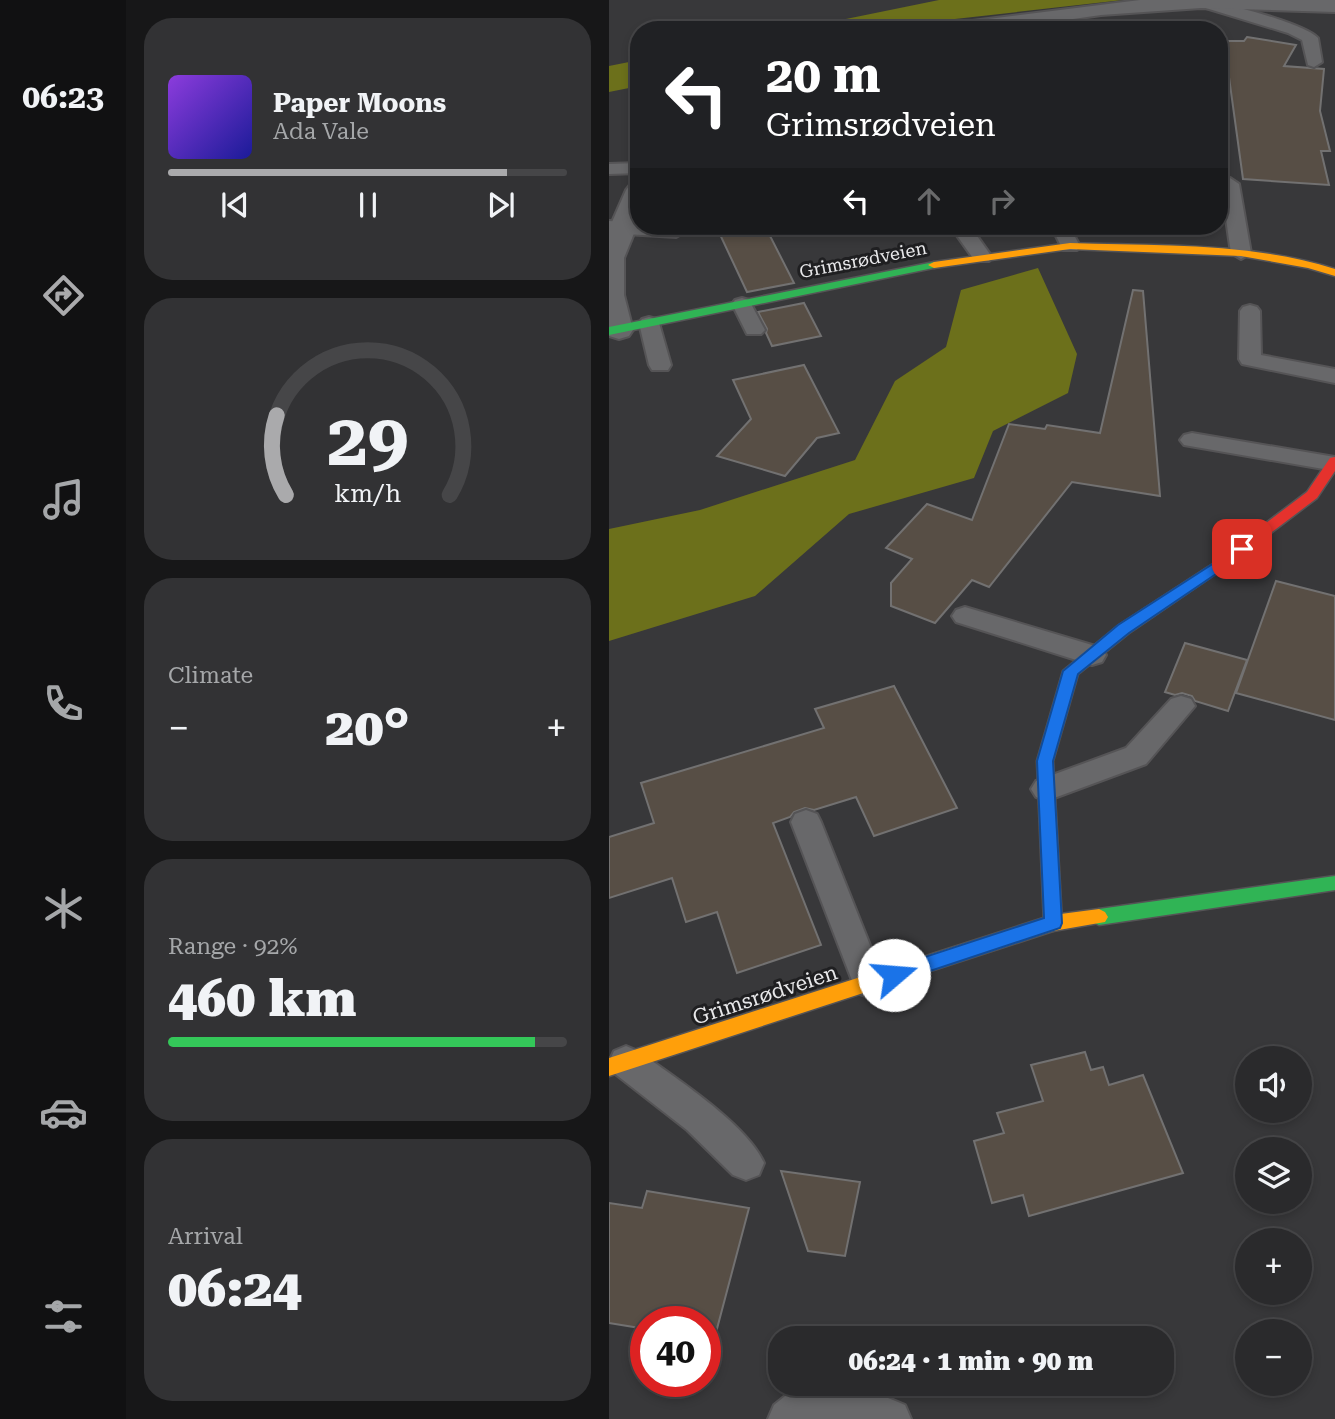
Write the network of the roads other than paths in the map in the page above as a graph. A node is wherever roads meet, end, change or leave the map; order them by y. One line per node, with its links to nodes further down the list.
1 (1242, 1): 2 (street); 3 (street)
2 (1201, 2): 4 (street); 5 (lane)
3 (1332, 6)
4 (1036, 21)
5 (1314, 61)
6 (630, 168): 7 (lane)
7 (609, 169)
8 (1230, 184): 14 (lane)
9 (630, 204): 10 (street)
10 (616, 227): 20 (street)
11 (967, 235): 15 (lane)
12 (1064, 235): 13 (lane)
13 (1070, 246): 14 (street, Grimsrødveien); 15 (street, Grimsrødveien)
14 (1241, 253): 16 (street, Grimsrødveien)
15 (982, 257): 17 (street, Grimsrødveien)
16 (1335, 273)
17 (742, 304): 19 (street, Grimsrødveien); 21 (lane)
18 (1250, 311): 23 (lane)
19 (649, 323): 20 (street, Grimsrødveien); 22 (lane)
20 (614, 330)
21 (754, 330)
22 (660, 365)
23 (1335, 376)
24 (1192, 440): 25 (lane)
25 (1334, 462): 27 (street)
26 (965, 616): 27 (lane)
27 (1092, 655): 29 (street)
28 (1181, 706): 29 (lane)
29 (1046, 789): 32 (street)
30 (806, 822): 33 (lane)
31 (1335, 883): 32 (street, Grimsrødveien)
32 (1053, 923): 33 (street, Grimsrødveien)
33 (869, 983): 34 (street, Grimsrødveien)
34 (618, 1065): 35 (lane)
35 (746, 1163)
36 (788, 1419): 37 (lane)
37 (891, 1419)

